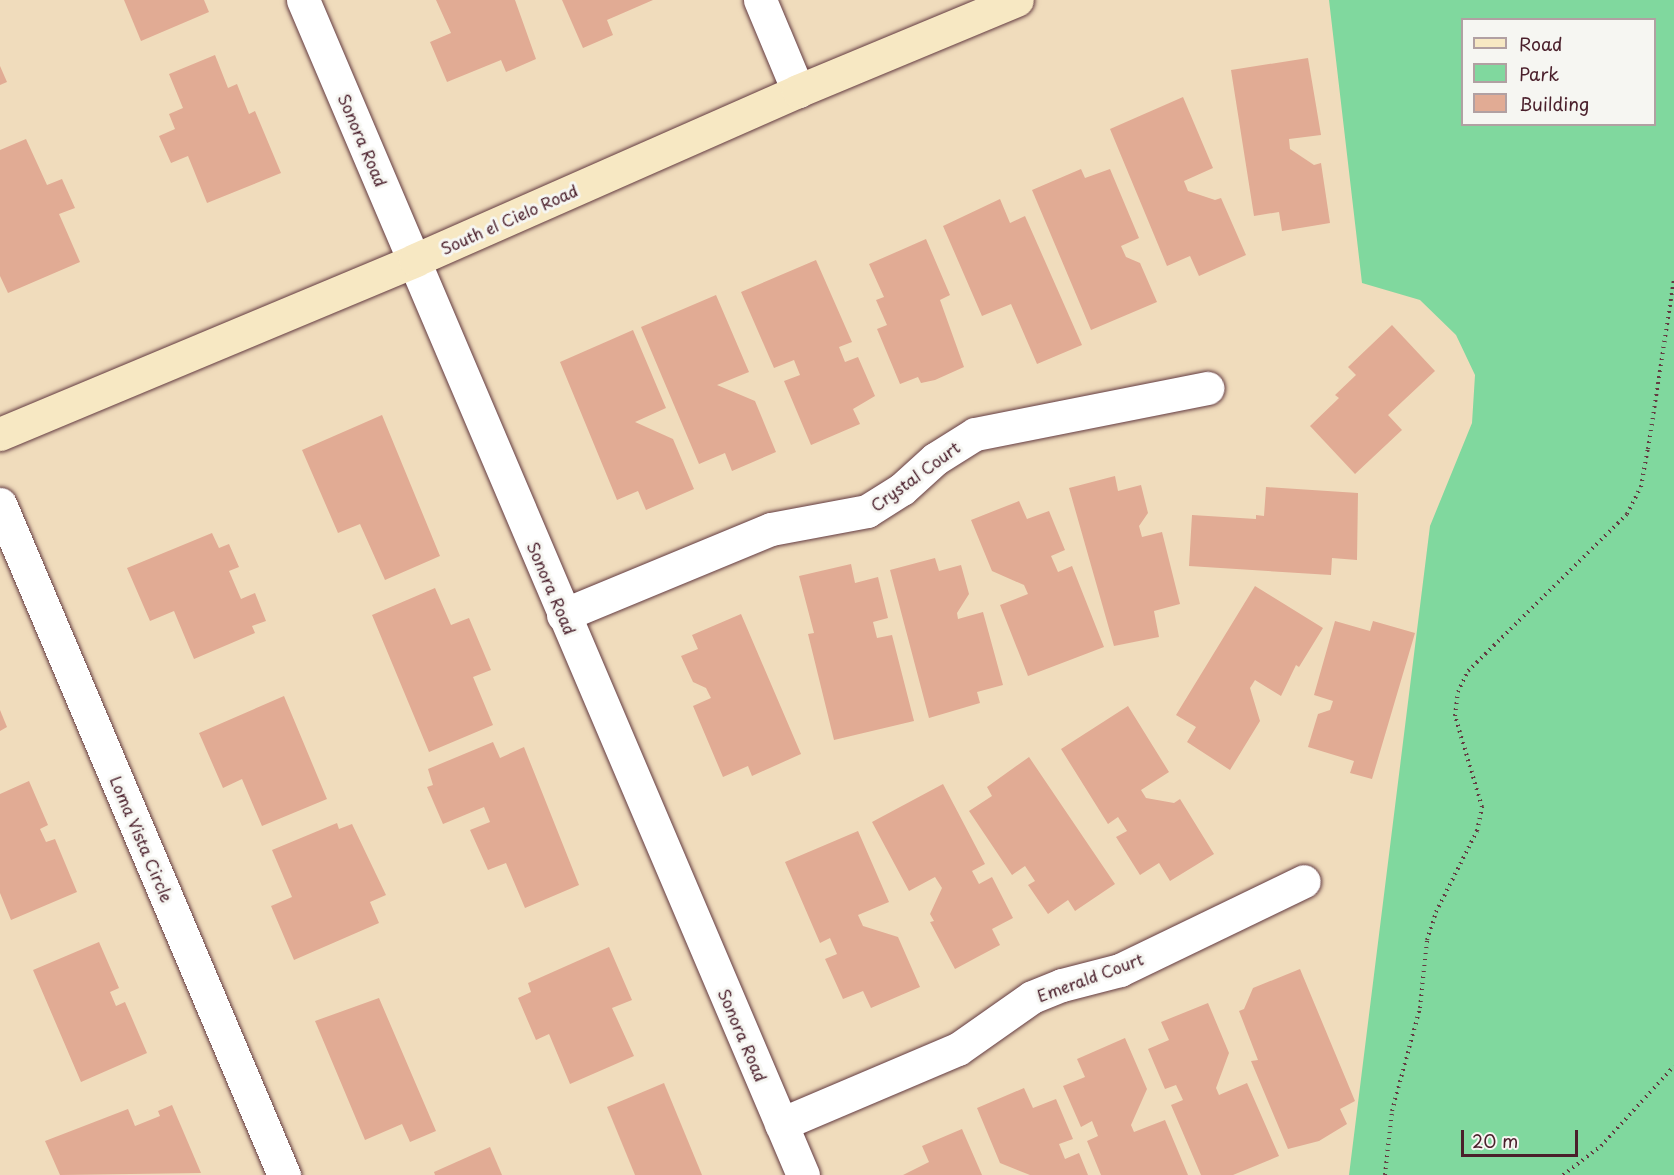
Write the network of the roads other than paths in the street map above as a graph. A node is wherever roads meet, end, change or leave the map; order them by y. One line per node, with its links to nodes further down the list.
1 (303, 0): 5 (street, Sonora Road)
2 (760, 0): 4 (street)
3 (1017, 0): 4 (street, South el Cielo Road)
4 (798, 91): 5 (street, South el Cielo Road)
5 (415, 261): 7 (street, South el Cielo Road); 9 (street, Sonora Road)
6 (1207, 388): 9 (street, Crystal Court)
7 (0, 434)
8 (0, 504): 12 (street, Loma Vista Circle)
9 (563, 615): 11 (street, Sonora Road)
10 (1304, 881): 11 (street, Emerald Court)
11 (781, 1124): 13 (street, Sonora Road)
12 (284, 1175)
13 (803, 1175)

